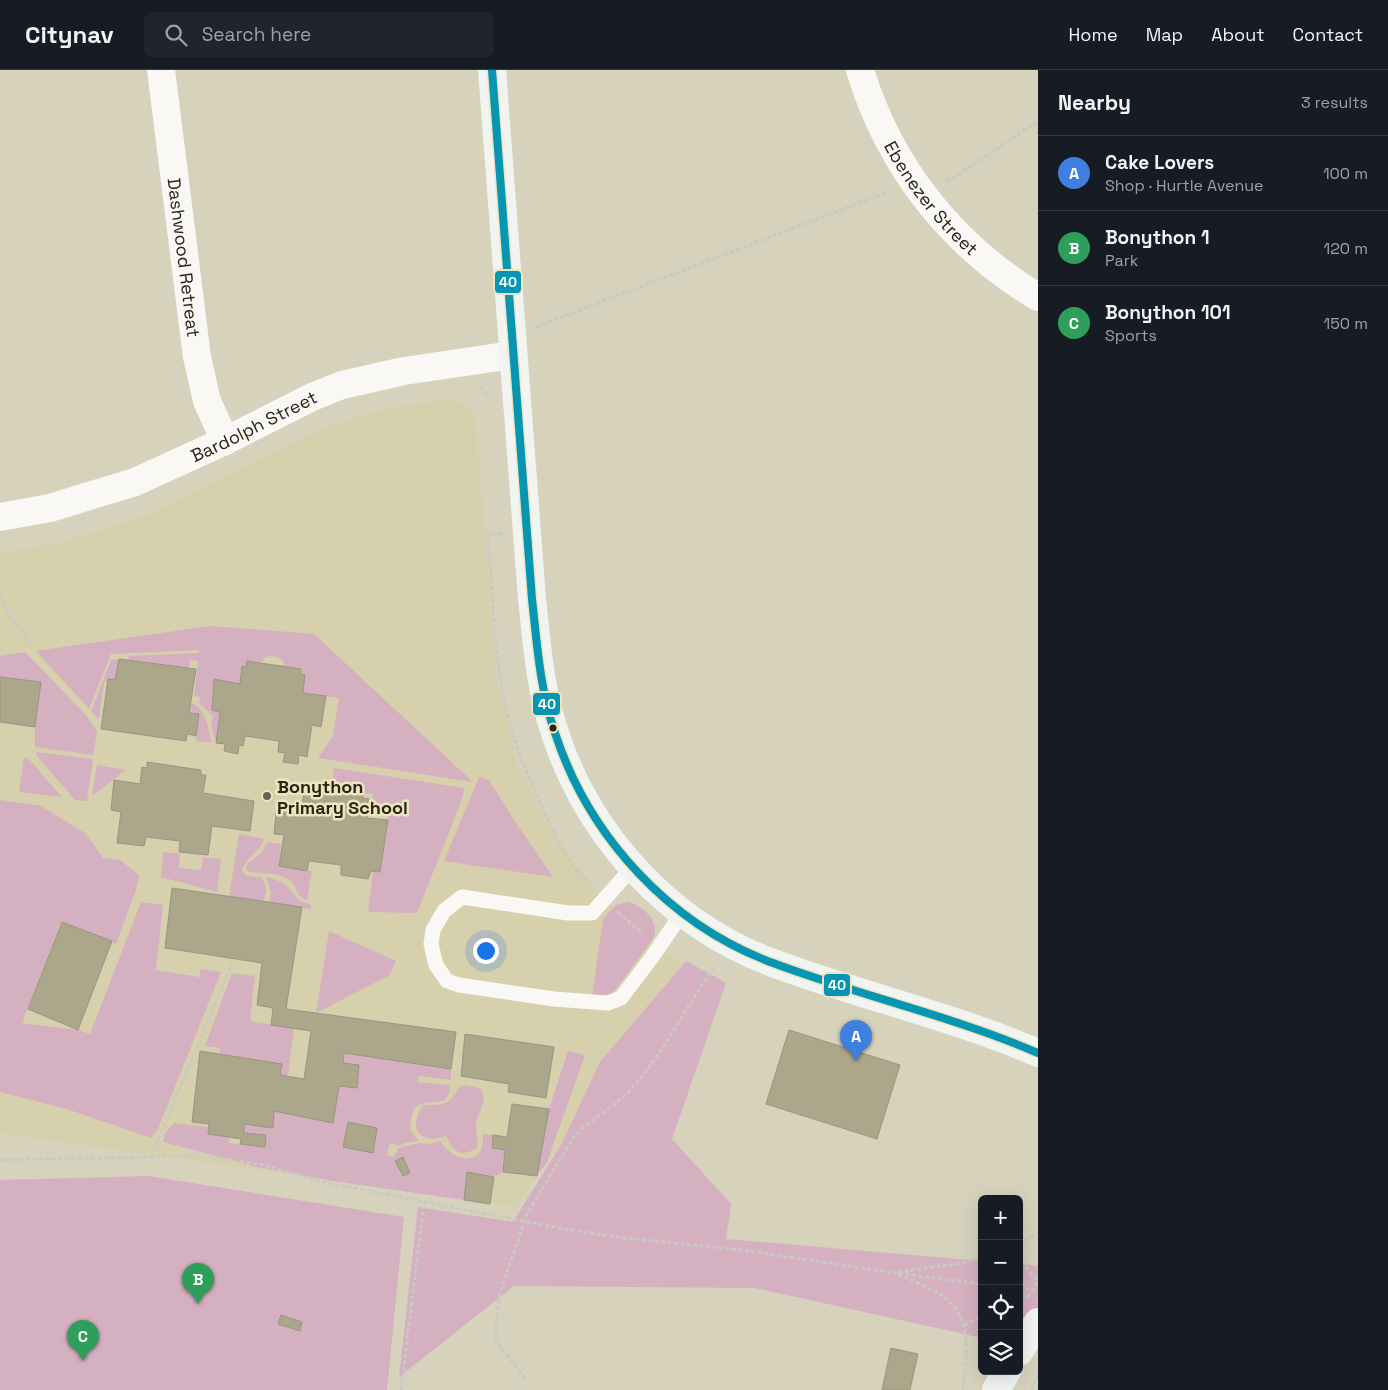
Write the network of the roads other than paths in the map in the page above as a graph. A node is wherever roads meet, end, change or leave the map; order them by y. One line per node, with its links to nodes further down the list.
1 (161, 70): 6 (street, Dashwood Retreat)
2 (492, 70): 5 (street)
3 (860, 70): 4 (street, Ebenezer Street)
4 (1038, 297)
5 (513, 355): 6 (street, Bardolph Street); 8 (street)
6 (225, 441): 7 (street, Bardolph Street)
7 (0, 517)
8 (633, 867): 9 (street); 9 (lane)
9 (683, 912): 10 (street)
10 (1038, 1053)
11 (1032, 1312): 12 (street)
12 (1023, 1340)
13 (1005, 1375): 14 (street)
14 (996, 1390)

